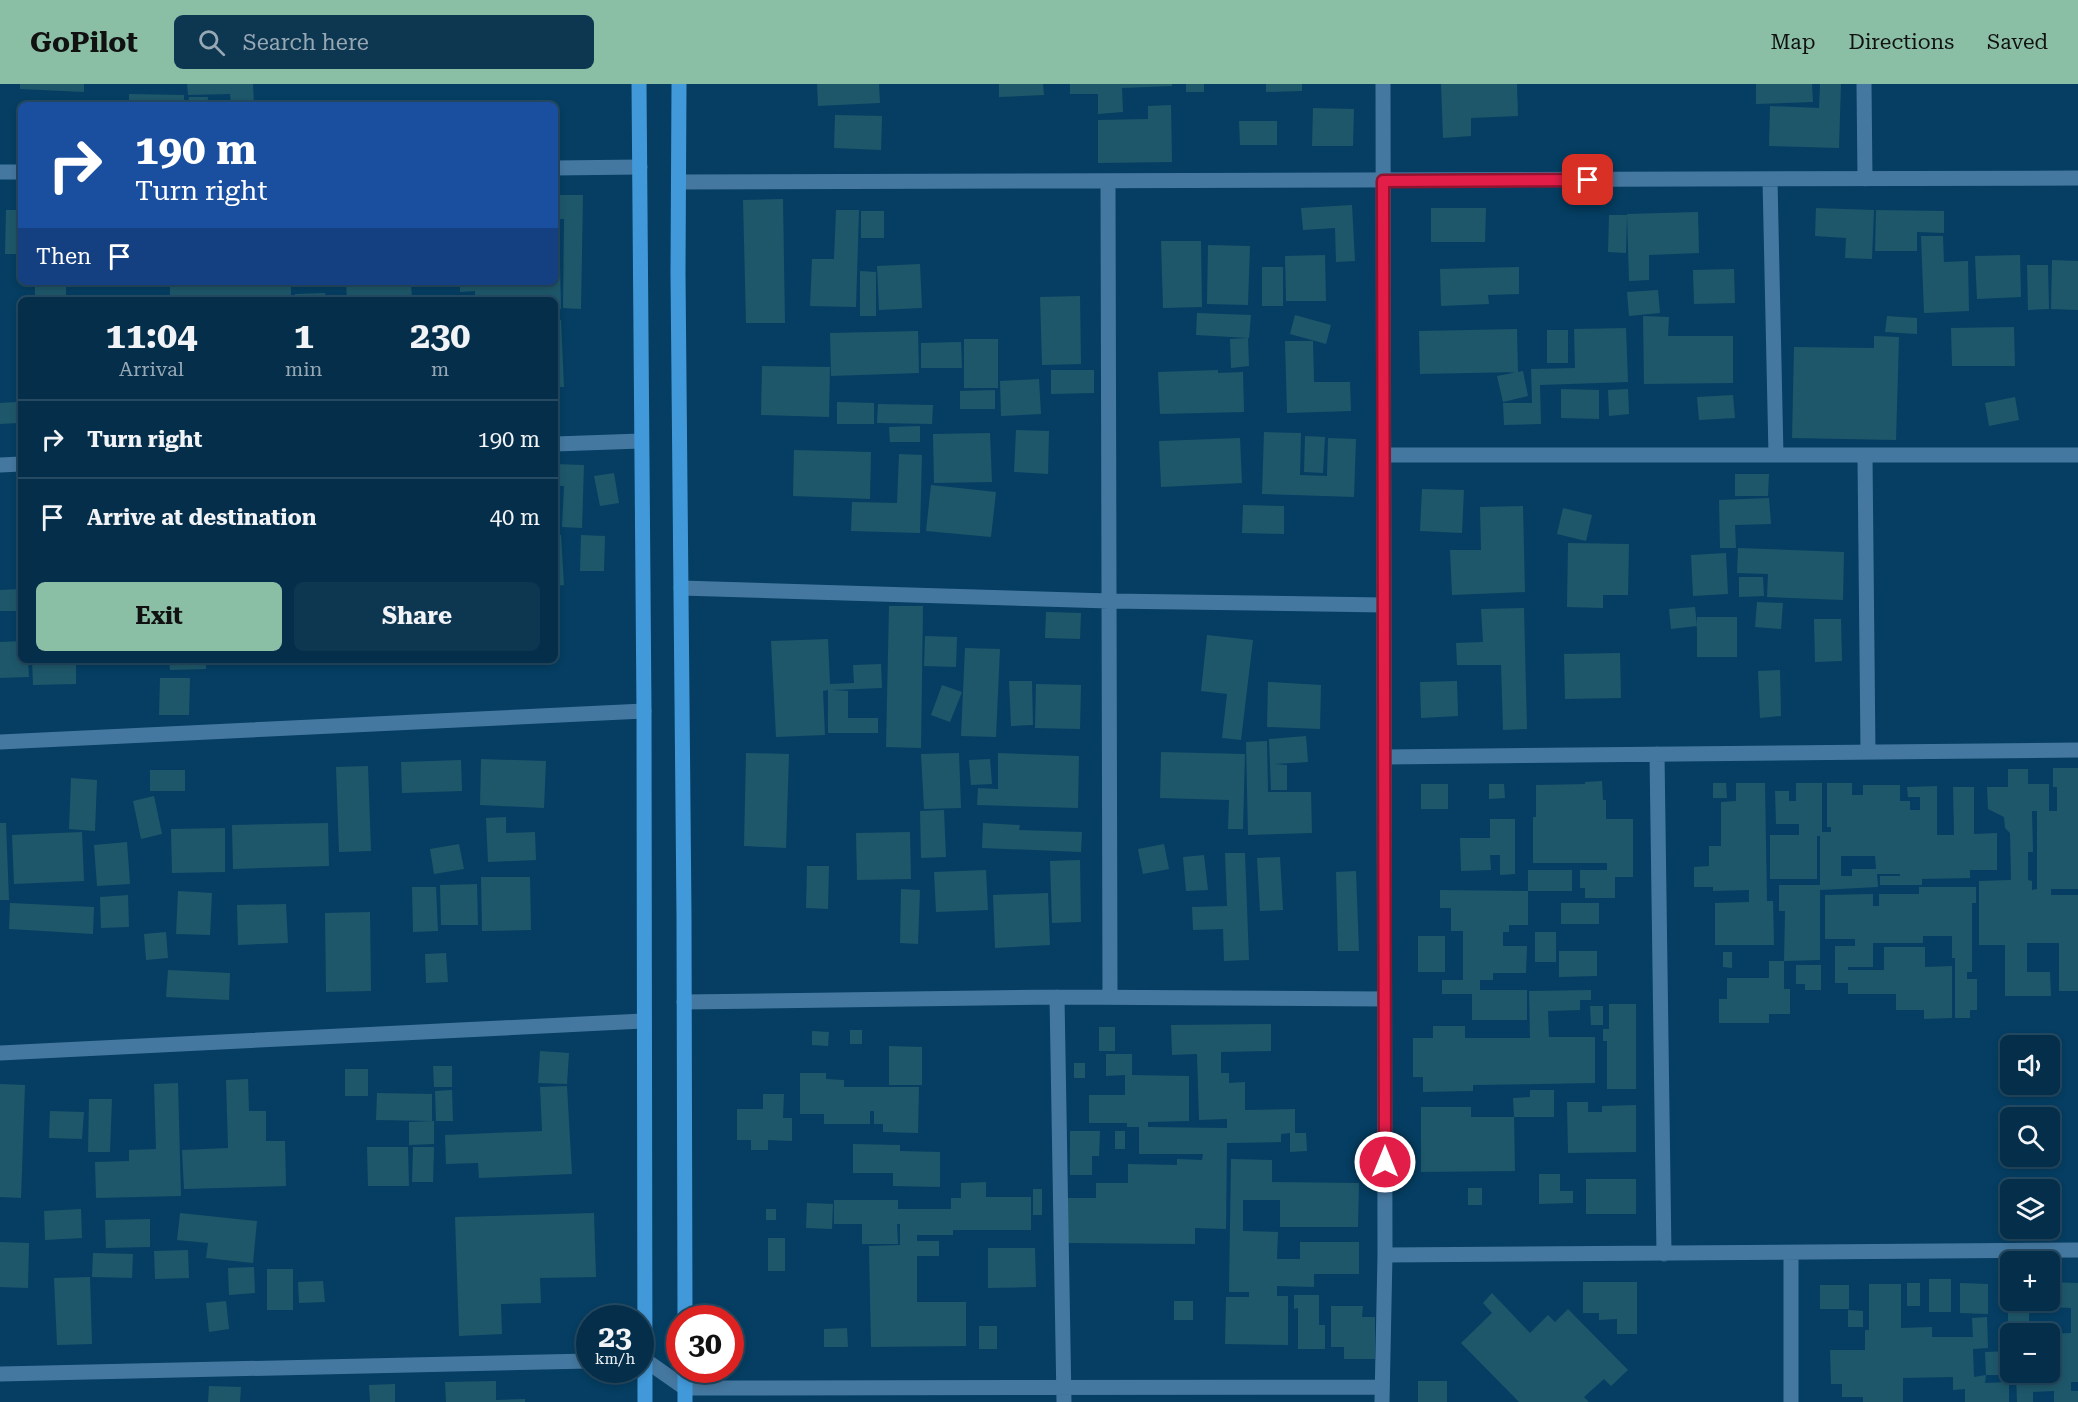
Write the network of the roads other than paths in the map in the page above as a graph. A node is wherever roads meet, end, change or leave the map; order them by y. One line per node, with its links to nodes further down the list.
1 (639, 84): 5 (main road)
2 (679, 84): 13 (main road)
3 (1383, 84): 12 (street)
4 (1864, 84): 10 (street)
5 (640, 167): 6 (street); 15 (main road)
6 (558, 168)
7 (0, 172): 8 (street)
8 (18, 172)
9 (2078, 178): 10 (street)
10 (1865, 179): 11 (street)
11 (1770, 180): 12 (street); 18 (street)
12 (1383, 181): 14 (street); 17 (street)
13 (679, 182): 14 (street); 23 (main road)
14 (1108, 182): 24 (street)
15 (641, 441): 16 (street); 26 (main road)
16 (558, 444)
17 (1384, 455): 18 (street); 25 (street)
18 (1776, 455): 20 (street)
19 (2078, 455): 20 (street)
20 (1865, 457): 29 (street)
21 (18, 464): 22 (street)
22 (0, 465)
23 (681, 588): 24 (street); 35 (main road)
24 (1109, 600): 25 (street); 33 (street)
25 (1384, 605): 31 (street)
26 (644, 711): 27 (street); 36 (main road)
27 (0, 742)
28 (2078, 750): 29 (street)
29 (1868, 752): 30 (street)
30 (1657, 754): 31 (street); 40 (street)
31 (1384, 757): 34 (street)
32 (1057, 997): 33 (street); 35 (street); 50 (street)
33 (1110, 997): 34 (street)
34 (1384, 999): 41 (street)
35 (684, 1002): 43 (main road)
36 (643, 1021): 37 (street); 42 (main road)
37 (0, 1053)
38 (2078, 1250): 39 (street)
39 (1791, 1252): 40 (street); 52 (street)
40 (1664, 1254): 41 (street)
41 (1385, 1256): 48 (street)
42 (643, 1305)
43 (685, 1305)
44 (576, 1361): 46 (street)
45 (654, 1369): 49 (street)
46 (0, 1374)
47 (644, 1383): 51 (main road)
48 (1382, 1394): 50 (street)
49 (685, 1395): 50 (street)
50 (1064, 1395)
51 (645, 1402)
52 (1791, 1402)

